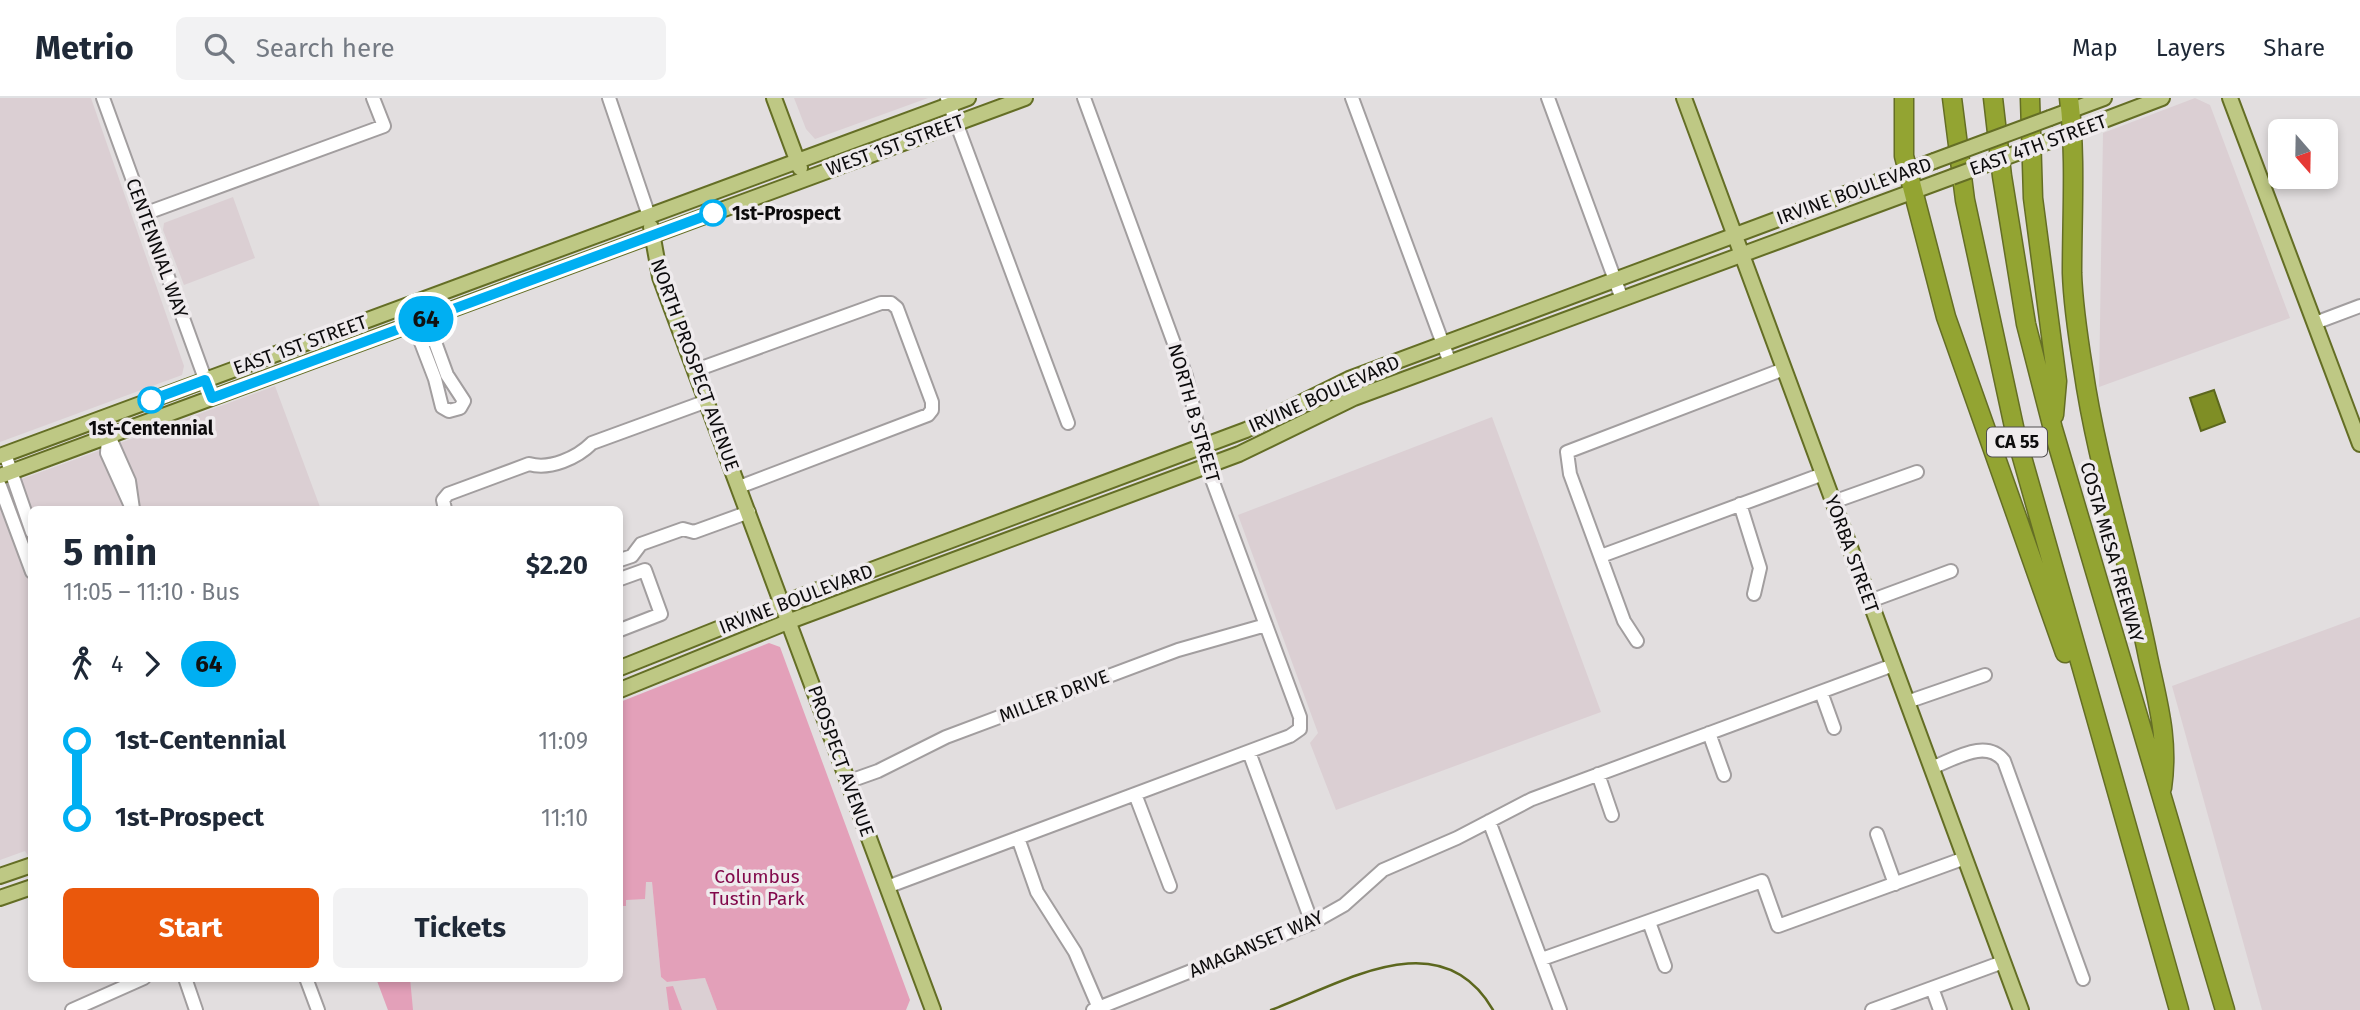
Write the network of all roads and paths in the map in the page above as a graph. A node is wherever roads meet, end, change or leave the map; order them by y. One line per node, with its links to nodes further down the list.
1 (103, 98): 26 (street, CENTENNIAL WAY)
2 (373, 98): 26 (street)
3 (609, 98): 27 (street)
4 (774, 98): 22 (main road)
5 (968, 98): 18 (main road, WEST 1ST STREET)
6 (1025, 98): 20 (main road, WEST 1ST STREET)
7 (1084, 98): 49 (street, NORTH B STREET)
8 (1352, 98): 37 (street)
9 (1548, 98): 31 (street)
10 (1684, 98): 29 (main road, YORBA STREET)
11 (1904, 98): 23 (highway)
12 (1952, 98): 85 (highway, CA 55)
13 (1993, 98): 46 (highway, COSTA MESA FREEWAY / CA 55)
14 (2030, 98): 46 (highway)
15 (2104, 98): 19 (main road, EAST 4TH STREET)
16 (2162, 98): 21 (main road, EAST 4TH STREET)
17 (2230, 98): 36 (main road)
18 (949, 101): 20 (street); 22 (main road, WEST 1ST STREET)
19 (2070, 104): 21 (highway); 23 (main road, IRVINE BOULEVARD, bridge)
20 (957, 122): 24 (main road, WEST 1ST STREET); 45 (street)
21 (2073, 132): 25 (main road, EAST 4TH STREET, bridge); 91 (highway)
22 (798, 161): 24 (main road); 27 (main road, EAST 1ST STREET)
23 (1908, 171): 25 (highway); 29 (main road, IRVINE BOULEVARD)
24 (804, 179): 28 (main road, EAST 1ST STREET)
25 (1912, 191): 30 (main road, IRVINE BOULEVARD); 85 (highway)
26 (144, 214): 41 (street, CENTENNIAL WAY)
27 (649, 216): 28 (main road, NORTH PROSPECT AVENUE); 33 (main road, EAST 1ST STREET)
28 (652, 235): 35 (main road, EAST 1ST STREET); 40 (main road, NORTH PROSPECT AVENUE)
29 (1735, 236): 30 (main road, YORBA STREET); 31 (main road, IRVINE BOULEVARD)
30 (1741, 254): 32 (main road, IRVINE BOULEVARD); 39 (main road, YORBA STREET)
31 (1615, 280): 32 (street); 37 (main road, IRVINE BOULEVARD)
32 (1622, 299): 38 (main road, IRVINE BOULEVARD)
33 (414, 303): 35 (street); 41 (main road, EAST 1ST STREET)
34 (2360, 306): 36 (street)
35 (420, 321): 35 (street); 42 (main road, EAST 1ST STREET)
36 (2315, 323): 48 (main road)
37 (1444, 343): 38 (street); 49 (main road, IRVINE BOULEVARD)
38 (1450, 363): 51 (main road, IRVINE BOULEVARD)
39 (1784, 369): 54 (main road, YORBA STREET); 65 (street)
40 (696, 370): 43 (main road, NORTH PROSPECT AVENUE); 56 (street)
41 (205, 380): 42 (street, CENTENNIAL WAY); 44 (main road, EAST 1ST STREET)
42 (212, 398): 47 (main road, EAST 1ST STREET)
43 (707, 401): 56 (main road, NORTH PROSPECT AVENUE); 60 (street)
44 (101, 418): 47 (street); 50 (main road, EAST 1ST STREET)
45 (1068, 423)
46 (2053, 429): 91 (highway, COSTA MESA FREEWAY / CA 55)
47 (108, 436): 53 (main road, EAST 1ST STREET); 59 (street)
48 (2360, 444)
49 (1202, 447): 51 (street, NORTH B STREET); 61 (main road, IRVINE BOULEVARD)
50 (2, 455): 53 (street)
51 (1207, 466): 64 (main road, IRVINE BOULEVARD); 74 (street, NORTH B STREET)
52 (1917, 472): 57 (street)
53 (5, 474): 63 (street)
54 (1823, 474): 57 (main road, YORBA STREET); 58 (street)
55 (0, 486): 67 (street)
56 (739, 486): 62 (main road, NORTH PROSPECT AVENUE)
57 (1833, 502): 71 (main road, YORBA STREET)
58 (1740, 504): 65 (street); 70 (street)
59 (131, 506)
60 (444, 506)
61 (1039, 508): 64 (main road); 72 (main road, IRVINE BOULEVARD)
62 (749, 512): 66 (street); 72 (main road, PROSPECT AVENUE)
63 (28, 523)
64 (1045, 526): 73 (main road, IRVINE BOULEVARD)
65 (1601, 556): 76 (street)
66 (623, 559)
67 (28, 561)
68 (1951, 571): 71 (street)
69 (623, 578): 75 (street)
70 (1754, 594)
71 (1870, 601): 77 (main road, YORBA STREET)
72 (783, 603): 73 (main road, PROSPECT AVENUE); 78 (main road, IRVINE BOULEVARD)
73 (790, 621): 80 (main road, IRVINE BOULEVARD); 90 (main road, PROSPECT AVENUE)
74 (1266, 625): 86 (street, NORTH B STREET); 90 (street, MILLER DRIVE)
75 (623, 629)
76 (1637, 640)
77 (1893, 665): 81 (street, AMAGANSET WAY); 82 (main road, YORBA STREET)
78 (623, 667)
79 (1985, 675): 82 (street)
80 (623, 689)
81 (1821, 692): 83 (street); 84 (street, AMAGANSET WAY)
82 (1907, 702): 87 (main road, YORBA STREET)
83 (1834, 727)
84 (1709, 733): 88 (street, AMAGANSET WAY); 89 (street)
85 (2103, 747): 124 (highway, CA 55)
86 (1249, 752): 92 (street); 106 (street)
87 (1931, 768): 97 (main road, YORBA STREET); 110 (street)
88 (1598, 774): 93 (street); 94 (street, AMAGANSET WAY)
89 (1724, 775)
90 (847, 782): 102 (main road, PROSPECT AVENUE)
91 (2161, 793): 125 (highway, COSTA MESA FREEWAY / CA 55)
92 (1135, 794): 96 (street); 101 (street)
93 (1612, 815)
94 (1489, 821): 106 (street, AMAGANSET WAY); 107 (street)
95 (1877, 834): 100 (street)
96 (1018, 838): 102 (street); 116 (street)
97 (1965, 858): 100 (street); 108 (main road, YORBA STREET)
98 (28, 866): 99 (main road)
99 (0, 876)
100 (1895, 884): 105 (street)
101 (1170, 886)
102 (887, 887): 119 (main road, PROSPECT AVENUE)
103 (28, 888): 104 (main road)
104 (0, 898)
105 (1649, 922): 107 (street); 109 (street)
106 (1312, 923): 116 (street, AMAGANSET WAY)
107 (1542, 959): 120 (street)
108 (2003, 962): 114 (street); 123 (main road, YORBA STREET)
109 (1665, 966)
110 (2083, 979)
111 (135, 982): 115 (street)
112 (186, 982): 117 (street)
113 (308, 982): 118 (street)
114 (1932, 988): 121 (street); 122 (street)
115 (76, 1009)
116 (1096, 1009)
117 (196, 1010)
118 (318, 1010)
119 (933, 1010)
120 (1560, 1010)
121 (1872, 1010)
122 (1940, 1010)
123 (2021, 1010)
124 (2179, 1010)
125 (2225, 1010)

